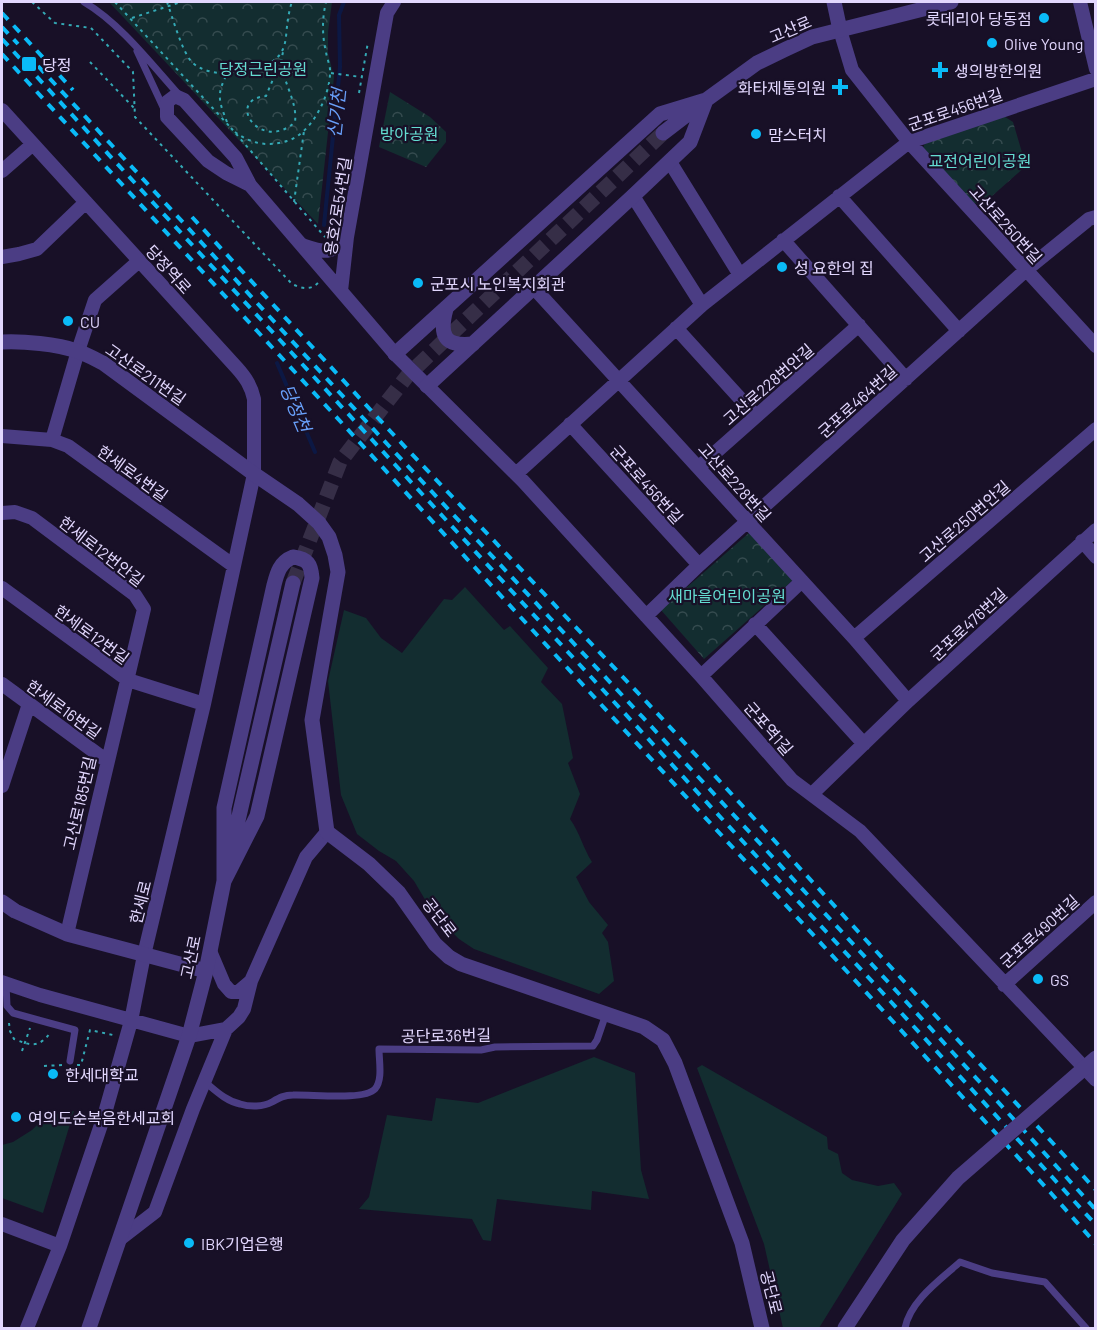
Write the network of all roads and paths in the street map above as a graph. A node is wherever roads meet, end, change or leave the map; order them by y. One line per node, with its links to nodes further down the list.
1 (32, 2): 28 (path)
2 (84, 2): 16 (lane)
3 (115, 2): 13 (path)
4 (167, 2): 12 (path)
5 (180, 2): 12 (path)
6 (292, 2): 17 (path)
7 (326, 2): 21 (path)
8 (394, 2): 45 (street, 용호2로54번길)
9 (834, 2): 14 (street)
10 (951, 2): 14 (street, 고산로)
11 (1080, 2): 20 (street)
12 (168, 6): 13 (path); 22 (path)
13 (131, 18): 31 (path)
14 (840, 30): 27 (street, 고산로); 35 (street, 고산로250번길)
15 (369, 35): 23 (path)
16 (133, 44): 26 (lane); 30 (lane)
17 (283, 49): 18 (path); 22 (path)
18 (280, 60): 18 (path)
19 (90, 62): 28 (path)
20 (1095, 69)
21 (331, 73): 23 (path); 33 (path)
22 (227, 74): 31 (path)
23 (361, 77): 25 (path)
24 (1095, 79): 35 (street, 군포로456번길)
25 (358, 98)
26 (184, 100): 30 (street); 39 (street)
27 (706, 100): 34 (street, 고산로); 37 (street); 57 (street)
28 (134, 108): 52 (path)
29 (2, 110): 36 (street, 당정역로)
30 (167, 117): 39 (street)
31 (228, 125): 32 (path)
32 (231, 128): 33 (path); 43 (path)
33 (304, 130): 43 (path)
34 (663, 133)
35 (909, 142): 41 (street, 군포로456번길); 51 (street, 고산로250번길)
36 (33, 144): 38 (street); 42 (street, 당정역로)
37 (670, 162): 40 (street); 53 (street)
38 (2, 171)
39 (250, 185): 48 (street)
40 (633, 196): 54 (street); 56 (street)
41 (839, 196): 47 (street, 군포로456번길); 60 (street)
42 (86, 202): 49 (street); 50 (street, 당정역로)
43 (294, 203): 46 (path)
44 (1095, 217): 51 (street, 군포로464번길)
45 (348, 237): 48 (street); 55 (street, 용호2로54번길)
46 (329, 238)
47 (783, 240): 53 (street, 군포로456번길); 58 (street)
48 (300, 245): 52 (street)
49 (2, 257)
50 (139, 261): 64 (street); 75 (street, 당정역로)
51 (1026, 270): 60 (street, 군포로464번길); 63 (street, 고산로250번길)
52 (327, 275): 55 (street)
53 (740, 275): 56 (street, 군포로456번길)
54 (534, 288): 62 (street); 67 (street, 고산로228번길)
55 (341, 291): 65 (street)
56 (702, 305): 59 (street, 군포로456번길)
57 (446, 309): 62 (street); 65 (street)
58 (858, 325): 66 (street); 69 (street, 고산로228번안길)
59 (676, 328): 67 (street, 군포로456번길); 69 (street)
60 (959, 332): 66 (street, 군포로464번길)
61 (2, 342): 64 (street, 고산로211번길)
62 (473, 344): 68 (street)
63 (1095, 346)
64 (78, 351): 73 (street); 75 (street, 고산로211번길)
65 (395, 354): 68 (street)
66 (906, 379): 78 (street, 군포로464번길)
67 (618, 380): 70 (street, 군포로456번길); 74 (street, 고산로228번길)
68 (427, 386): 76 (street, 군포역1길)
69 (756, 416): 74 (street, 고산로228번안길)
70 (570, 424): 76 (street, 군포로456번길); 82 (street, 군포로456번길)
71 (1095, 429): 89 (street, 고산로250번안길)
72 (2, 436): 73 (street, 한세로4번길)
73 (52, 440): 83 (street, 한세로4번길)
74 (699, 467): 78 (street, 고산로228번길)
75 (254, 474): 83 (street, 한세로); 100 (street)
76 (516, 474): 87 (street, 군포역1길)
77 (2, 513): 91 (street, 한세로12번안길)
78 (748, 521): 82 (street, 군포로464번길); 84 (street, 고산로228번길)
79 (1095, 530): 80 (street, 군포로476번길)
80 (1082, 541): 81 (street); 93 (street, 군포로476번길)
81 (1095, 557)
82 (699, 565): 87 (street, 군포로464번길)
83 (234, 566): 95 (street, 한세로)
84 (802, 581): 88 (street); 89 (street, 고산로228번길)
85 (292, 583): 101 (street, 고산로)
86 (2, 588): 91 (street, 한세로12번길)
87 (646, 616): 90 (street, 군포역1길)
88 (755, 624): 90 (street); 96 (street)
89 (854, 638): 93 (street, 고산로228번길)
90 (701, 675): 99 (street, 군포역1길)
91 (128, 680): 95 (street, 한세로12번길); 97 (street, 고산로185번길)
92 (2, 684): 94 (street, 한세로16번길)
93 (908, 701): 96 (street, 군포로476번길)
94 (29, 704): 97 (street, 한세로16번길); 98 (street)
95 (204, 704): 106 (street, 한세로)
96 (864, 744): 99 (street, 군포로476번길)
97 (108, 761): 104 (street, 고산로185번길)
98 (2, 786)
99 (812, 794): 110 (street, 군포역1길)
100 (327, 832): 108 (street); 112 (street, 공단로)
101 (224, 881): 101 (street); 105 (street, 고산로)
102 (2, 902): 104 (street)
103 (1095, 902): 110 (street, 군포로490번길)
104 (67, 934): 106 (street)
105 (210, 951): 107 (street, 고산로); 108 (street)
106 (144, 956): 107 (street); 114 (street, 한세로)
107 (206, 971): 118 (street, 고산로)
108 (251, 981): 116 (street)
109 (4, 983): 111 (lane); 114 (street)
110 (1004, 985): 124 (street, 군포역1길)
111 (11, 1012): 113 (lane); 119 (path)
112 (606, 1014): 125 (lane, 공단로36번길); 131 (street, 공단로)
113 (33, 1018): 115 (lane); 119 (path)
114 (132, 1021): 118 (street); 128 (street, 한세로)
115 (54, 1024): 119 (path); 122 (lane)
116 (226, 1029): 118 (street); 125 (street)
117 (116, 1036): 123 (path)
118 (189, 1036): 127 (street, 고산로)
119 (25, 1043): 120 (path)
120 (22, 1051)
121 (1095, 1058): 132 (street, bridge)
122 (70, 1061)
123 (81, 1065)
124 (1095, 1080)
125 (205, 1082): 127 (street)
126 (2, 1224): 128 (street)
127 (120, 1239): 130 (street, 고산로)
128 (60, 1246): 129 (street, 한세로)
129 (27, 1329)
130 (89, 1329)
131 (762, 1329)
132 (844, 1329)
133 (905, 1329): 134 (lane)
134 (1086, 1329)

